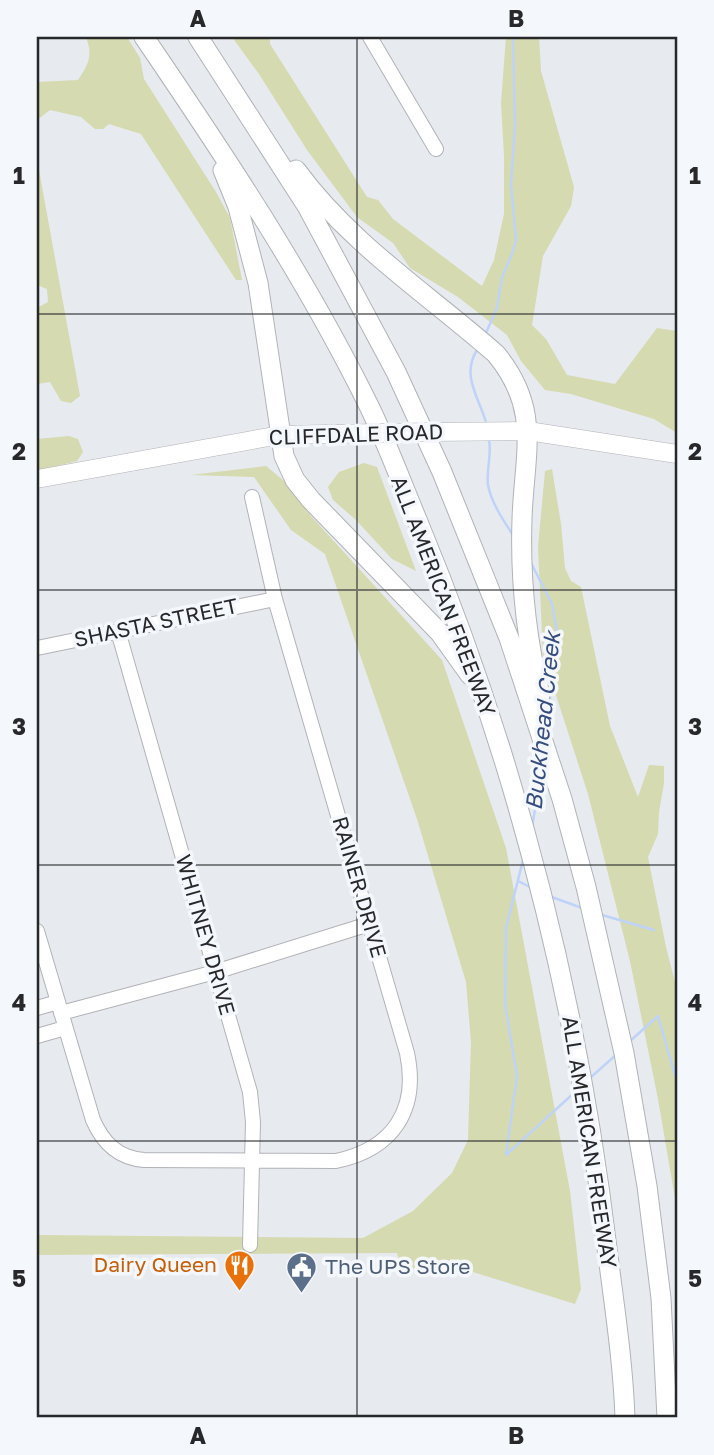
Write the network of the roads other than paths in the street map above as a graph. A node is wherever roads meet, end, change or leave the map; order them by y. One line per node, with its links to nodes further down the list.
1 (144, 37): 5 (highway, ALL AMERICAN FREEWAY)
2 (198, 37): 4 (highway, ALL AMERICAN FREEWAY)
3 (370, 37): 6 (street)
4 (252, 118): 7 (highway); 16 (highway, ALL AMERICAN FREEWAY)
5 (214, 139): 8 (highway); 15 (highway, ALL AMERICAN FREEWAY)
6 (436, 149)
7 (528, 431): 8 (main road, CLIFFDALE ROAD, bridge); 9 (main road, CLIFFDALE ROAD); 16 (highway)
8 (280, 435): 10 (main road, CLIFFDALE ROAD); 15 (highway)
9 (677, 454)
10 (37, 479)
11 (251, 497): 12 (street, RAINER DRIVE)
12 (275, 598): 13 (street, SHASTA STREET); 17 (street, RAINER DRIVE)
13 (118, 631): 14 (street, SHASTA STREET); 19 (street, WHITNEY DRIVE)
14 (37, 648)
15 (484, 696): 28 (highway, ALL AMERICAN FREEWAY)
16 (562, 799): 26 (highway, ALL AMERICAN FREEWAY)
17 (369, 924): 19 (street); 24 (street, RAINER DRIVE)
18 (37, 931): 20 (street, RAINER DRIVE)
19 (215, 972): 20 (street); 24 (street, WHITNEY DRIVE)
20 (59, 1008): 21 (street); 22 (street, RAINER DRIVE)
21 (37, 1009)
22 (65, 1028): 23 (street); 24 (street, RAINER DRIVE)
23 (37, 1036)
24 (252, 1162): 25 (street, WHITNEY DRIVE)
25 (250, 1245)
26 (661, 1298): 27 (highway); 29 (highway, ALL AMERICAN FREEWAY)
27 (677, 1407)
28 (625, 1417)
29 (667, 1418)

